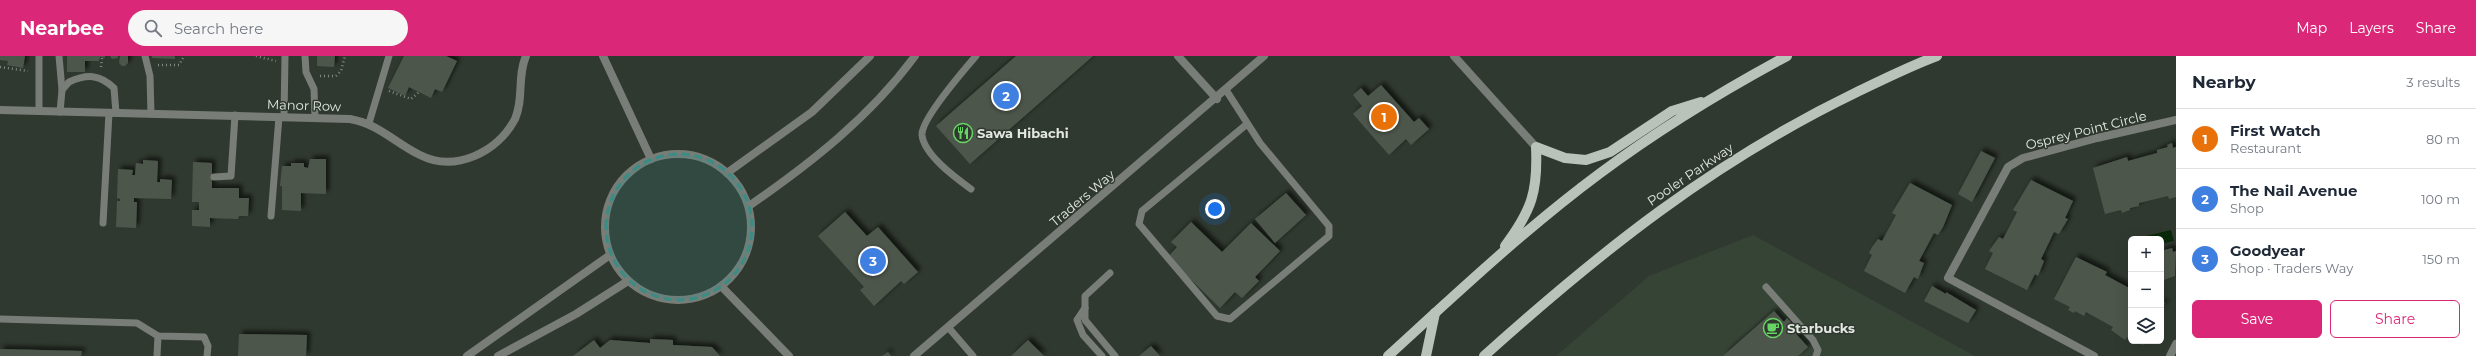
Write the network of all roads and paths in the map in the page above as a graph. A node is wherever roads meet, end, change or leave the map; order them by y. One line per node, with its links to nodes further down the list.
1 (38, 56): 22 (lane)
2 (59, 56): 25 (lane)
3 (145, 56): 20 (lane)
4 (184, 56): 20 (path)
5 (256, 56): 19 (path)
6 (305, 56): 23 (lane)
7 (346, 56): 23 (path)
8 (389, 56): 24 (lane)
9 (526, 56): 39 (street, Manor Row)
10 (603, 56): 42 (street)
11 (870, 56): 43 (street)
12 (915, 56): 46 (street)
13 (976, 56): 45 (lane)
14 (1178, 56): 28 (street)
15 (1264, 56): 26 (street, Traders Way)
16 (1454, 56): 41 (street)
17 (1787, 56): 29 (main road)
18 (1937, 56): 60 (main road, Pooler Parkway)
19 (285, 59): 36 (lane)
20 (147, 65): 34 (lane)
21 (0, 68): 22 (path)
22 (39, 72): 31 (lane)
23 (307, 75): 37 (lane)
24 (380, 87): 27 (path); 39 (lane)
25 (62, 90): 32 (lane); 33 (lane)
26 (1226, 90): 28 (street, Traders Way); 40 (lane)
27 (419, 92)
28 (1217, 99): 58 (street, Traders Way)
29 (1711, 99): 41 (main road); 50 (main road)
30 (0, 110): 31 (street, Manor Row)
31 (39, 111): 32 (street, Manor Row)
32 (60, 112): 33 (street, Manor Row)
33 (113, 113): 34 (street, Manor Row); 48 (lane)
34 (151, 114): 35 (street, Manor Row)
35 (235, 115): 36 (street, Manor Row); 44 (lane)
36 (282, 117): 37 (street, Manor Row); 47 (lane)
37 (315, 118): 39 (street, Manor Row)
38 (2176, 120): 76 (street, Osprey Point Circle)
39 (369, 124)
40 (1247, 124): 40 (lane)
41 (1536, 147): 50 (main road)
42 (651, 159): 43 (street); 49 (street)
43 (727, 172): 46 (street)
44 (214, 177)
45 (971, 188)
46 (749, 206): 53 (street)
47 (271, 216)
48 (103, 223)
49 (610, 255): 52 (street); 64 (street)
50 (1497, 258): 56 (main road)
51 (1110, 273): 55 (lane)
52 (628, 281): 53 (street); 65 (street)
53 (722, 287): 66 (street)
54 (1766, 287): 75 (lane)
55 (1085, 308): 69 (lane); 70 (lane)
56 (1435, 313): 71 (main road); 72 (main road)
57 (0, 319): 59 (lane)
58 (948, 327): 67 (street, Traders Way); 68 (lane)
59 (158, 336): 62 (lane); 63 (lane)
60 (1503, 340): 73 (main road, Pooler Parkway); 74 (main road)
61 (2176, 344): 77 (street)
62 (157, 356)
63 (207, 356)
64 (467, 356)
65 (498, 356)
66 (789, 356)
67 (914, 356)
68 (974, 356)
69 (1102, 356)
70 (1115, 356)
71 (1388, 356)
72 (1426, 356)
73 (1484, 356)
74 (1492, 356)
75 (1816, 356)
76 (2094, 356)
77 (2170, 356)

